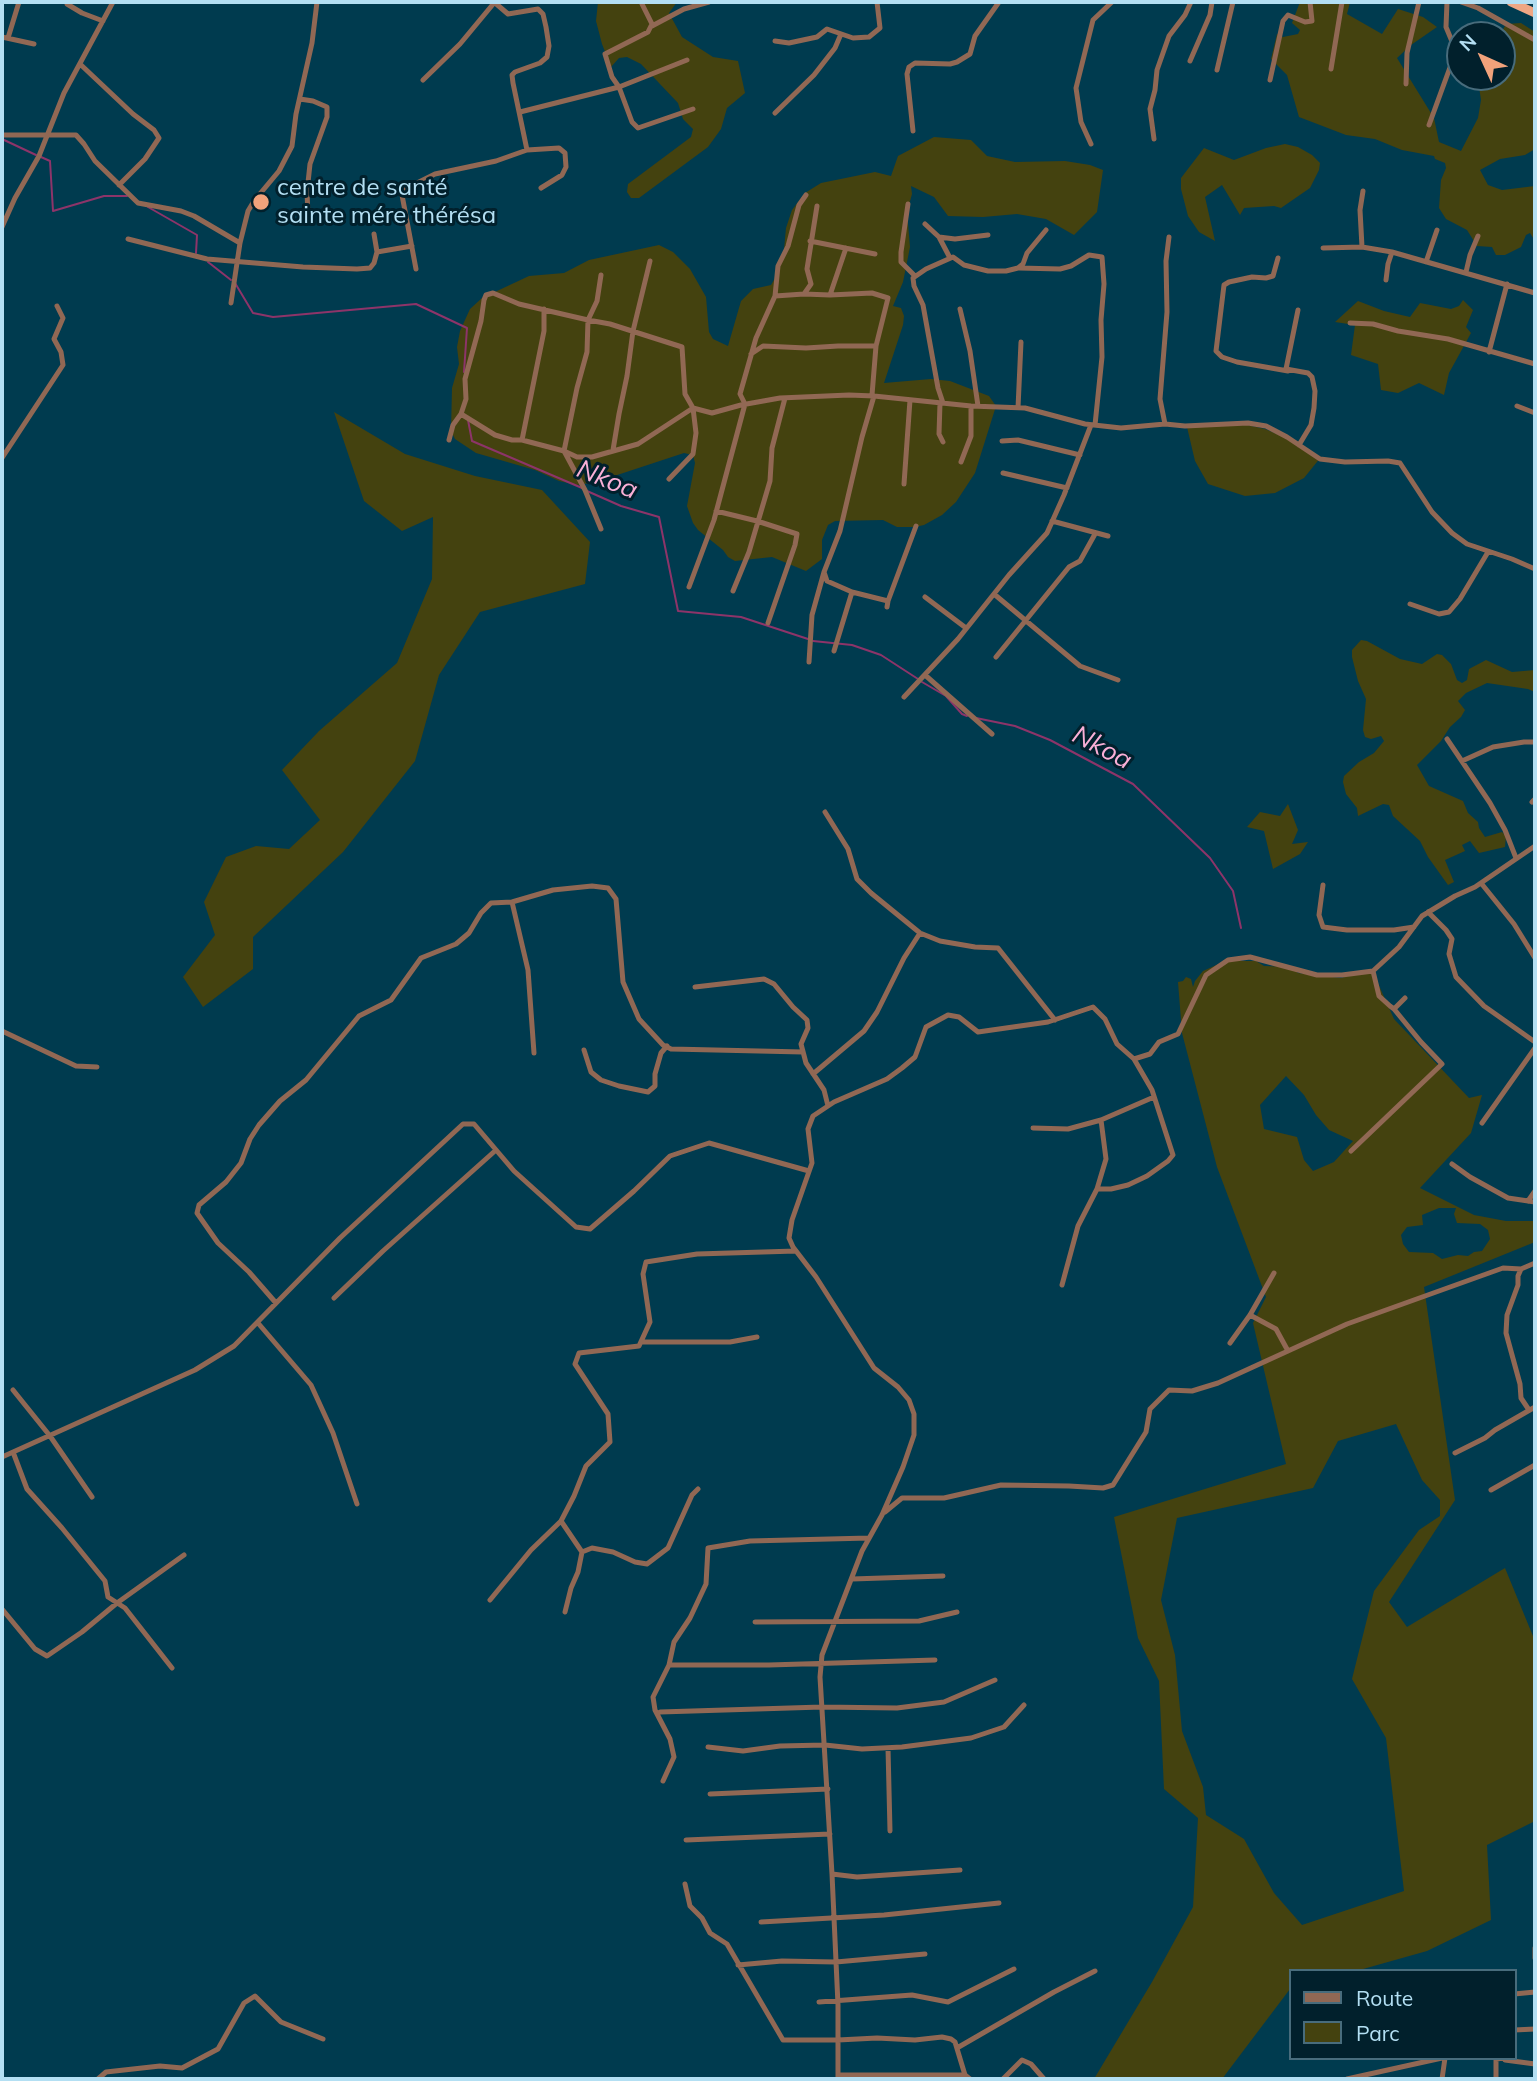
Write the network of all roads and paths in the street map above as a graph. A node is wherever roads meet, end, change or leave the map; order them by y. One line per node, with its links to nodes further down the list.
1 (19, 2): 24 (street)
2 (66, 2): 21 (street)
3 (113, 2): 21 (street)
4 (317, 2): 37 (street)
5 (494, 2): 33 (street); 39 (street)
6 (641, 2): 22 (street)
7 (709, 2): 22 (street)
8 (877, 2): 23 (street)
9 (999, 2): 42 (street)
10 (1112, 2): 46 (street)
11 (1191, 2): 45 (street)
12 (1212, 2): 29 (street)
13 (1233, 2): 32 (street)
14 (1310, 2): 34 (street)
15 (1342, 2): 31 (street)
16 (1419, 2): 35 (street)
17 (1447, 2): 41 (street)
18 (1461, 2): 25 (street)
19 (1511, 2): 20 (highway)
20 (1535, 13)
21 (103, 21): 30 (street)
22 (652, 26): 36 (street)
23 (841, 34): 26 (street); 40 (street)
24 (5, 38): 27 (street)
25 (1535, 40)
26 (775, 41)
27 (34, 44)
28 (687, 60): 36 (street)
29 (1190, 61)
30 (80, 64): 44 (street); 48 (street)
31 (1331, 69)
32 (1217, 70)
33 (423, 80)
34 (1270, 80)
35 (1406, 84)
36 (619, 87): 38 (street); 39 (street)
37 (300, 99): 54 (street); 66 (street)
38 (693, 109)
39 (520, 111): 47 (street)
40 (775, 113)
41 (1429, 125)
42 (913, 131)
43 (2, 135): 44 (street)
44 (47, 135): 48 (street); 56 (street)
45 (1154, 139)
46 (1091, 144)
47 (527, 150): 49 (street); 67 (street)
48 (119, 185): 66 (street)
49 (541, 188)
50 (1363, 191): 68 (street)
51 (806, 195): 89 (street)
52 (908, 204): 83 (street)
53 (817, 206): 65 (street)
54 (308, 215)
55 (925, 223): 62 (street)
56 (2, 227)
57 (1046, 230): 79 (street)
58 (1437, 230): 78 (street)
59 (374, 234): 71 (street)
60 (988, 235): 62 (street)
61 (1478, 236): 81 (street)
62 (939, 237): 74 (street)
63 (1169, 237): 116 (street)
64 (128, 239): 77 (street)
65 (810, 241): 69 (street); 86 (street)
66 (240, 243): 77 (street)
67 (412, 246): 71 (street); 80 (street)
68 (1362, 247): 70 (street); 72 (street)
69 (846, 248): 73 (street); 88 (street)
70 (1323, 248)
71 (377, 252): 77 (street)
72 (1392, 252): 78 (street); 84 (street)
73 (876, 254)
74 (950, 258): 79 (street); 83 (street)
75 (1278, 258): 103 (street)
76 (650, 261): 97 (street)
77 (238, 262): 90 (street)
78 (1426, 262): 81 (street)
79 (1018, 268): 117 (street)
80 (416, 269)
81 (1466, 272): 85 (street)
82 (601, 275): 95 (street)
83 (915, 276): 107 (street)
84 (1386, 281)
85 (1507, 284): 87 (street); 100 (street)
86 (804, 293): 88 (street); 89 (street)
87 (1535, 293)
88 (830, 295): 99 (street)
89 (775, 296): 101 (street)
90 (231, 303)
91 (57, 306): 126 (street)
92 (544, 309): 95 (street); 115 (street); 119 (street)
93 (960, 309): 110 (street)
94 (1298, 310): 103 (street)
95 (588, 320): 97 (street); 124 (street)
96 (1350, 323): 100 (street)
97 (633, 331): 112 (street); 123 (street)
98 (1021, 342): 113 (street)
99 (877, 346): 101 (street); 104 (street)
100 (1489, 352): 102 (street)
101 (751, 354): 108 (street)
102 (1535, 364)
103 (1288, 371): 122 (street)
104 (873, 396): 105 (street); 106 (street); 141 (street)
105 (785, 398): 108 (street); 133 (street)
106 (910, 400): 107 (street); 130 (street)
107 (942, 403): 109 (street); 121 (street)
108 (745, 404): 112 (street); 132 (street)
109 (971, 406): 110 (street); 127 (street)
110 (978, 406): 113 (street)
111 (1517, 406): 114 (street)
112 (693, 408): 123 (street); 129 (street)
113 (1018, 408): 117 (street)
114 (1535, 413)
115 (461, 414): 118 (street); 119 (street)
116 (1166, 424): 117 (street); 122 (street)
117 (1093, 425): 125 (street)
118 (449, 440)
119 (522, 440): 124 (street)
120 (1002, 441): 125 (street)
121 (943, 442)
122 (1299, 445): 139 (street)
123 (613, 450): 124 (street)
124 (564, 451): 136 (street)
125 (1080, 455): 131 (street)
126 (2, 458)
127 (961, 462)
128 (1003, 473): 131 (street)
129 (669, 479)
130 (904, 484)
131 (1067, 488): 134 (street)
132 (716, 511): 133 (street); 142 (street)
133 (757, 521): 143 (street); 149 (street)
134 (1052, 521): 137 (street); 145 (street)
135 (916, 526): 144 (street)
136 (601, 529)
137 (1095, 534): 138 (street); 148 (street)
138 (1108, 536)
139 (1488, 551): 140 (street); 147 (street)
140 (1535, 569)
141 (824, 572): 144 (street); 153 (street)
142 (689, 587)
143 (733, 591)
144 (852, 592): 151 (street)
145 (993, 594): 148 (street); 150 (street)
146 (925, 597): 150 (street)
147 (1410, 604)
148 (1025, 620): 152 (street); 155 (street)
149 (768, 623)
150 (966, 628): 154 (street)
151 (834, 651)
152 (996, 657)
153 (809, 662)
154 (925, 675): 156 (street); 157 (street)
155 (1118, 680)
156 (904, 697)
157 (992, 734)
158 (1447, 739): 161 (street)
159 (1533, 743): 160 (street); 161 (street)
160 (1535, 750)
161 (1462, 761): 164 (street)
162 (825, 812): 170 (street)
163 (1535, 846): 164 (street)
164 (1516, 858): 165 (street)
165 (1481, 883): 168 (street); 171 (street)
166 (1323, 885): 169 (street)
167 (512, 902): 179 (street); 183 (street); 205 (street)
168 (1428, 912): 169 (street); 178 (street)
169 (1414, 927): 172 (street)
170 (920, 933): 176 (street); 186 (street)
171 (1535, 958)
172 (1373, 971): 175 (street); 184 (street)
173 (695, 987): 182 (street)
174 (1405, 998): 175 (street)
175 (1394, 1009): 193 (street)
176 (1055, 1020): 184 (street); 188 (street)
177 (2, 1031): 185 (street)
178 (1535, 1042)
179 (667, 1046): 181 (street); 182 (street)
180 (1535, 1048): 190 (street)
181 (584, 1050)
182 (803, 1052): 186 (street)
183 (534, 1053)
184 (1134, 1059): 187 (street)
185 (97, 1067)
186 (813, 1074): 188 (street)
187 (1154, 1097): 189 (street); 196 (street)
188 (828, 1106): 195 (street)
189 (1101, 1120): 191 (street); 196 (street)
190 (1482, 1123)
191 (1033, 1128)
192 (496, 1150): 195 (street); 204 (street); 205 (street)
193 (1351, 1151)
194 (1452, 1164): 198 (street)
195 (809, 1171): 199 (street)
196 (1097, 1189): 203 (street)
197 (1535, 1191): 198 (street)
198 (1532, 1201)
199 (796, 1251): 209 (street); 223 (street)
200 (1535, 1263): 201 (street)
201 (1521, 1269): 211 (street); 213 (street)
202 (1275, 1273): 206 (street)
203 (1062, 1285)
204 (334, 1298)
205 (276, 1303): 207 (street)
206 (1250, 1315): 210 (street); 211 (street)
207 (258, 1323): 214 (street); 222 (street)
208 (757, 1337): 209 (street)
209 (641, 1342): 224 (street)
210 (1230, 1343)
211 (1288, 1351): 223 (street)
212 (12, 1390): 214 (street)
213 (1532, 1408): 216 (street)
214 (50, 1436): 215 (street); 221 (street)
215 (13, 1452): 217 (street); 231 (street)
216 (1455, 1453)
217 (2, 1457)
218 (1535, 1465): 220 (street)
219 (698, 1489): 226 (street)
220 (1492, 1490)
221 (92, 1497)
222 (358, 1504)
223 (882, 1515): 225 (street)
224 (561, 1521): 226 (street); 230 (street)
225 (869, 1538): 229 (street); 239 (street)
226 (582, 1552): 233 (street)
227 (184, 1555): 231 (street)
228 (943, 1576): 229 (street)
229 (852, 1579): 235 (street)
230 (490, 1600)
231 (117, 1602): 232 (street); 240 (street)
232 (2, 1609)
233 (565, 1612)
234 (957, 1612): 235 (street)
235 (836, 1621): 236 (street); 238 (street)
236 (755, 1622)
237 (935, 1660): 238 (street)
238 (821, 1663): 239 (street); 243 (street)
239 (669, 1665): 248 (street)
240 (172, 1668)
241 (995, 1680): 243 (street)
242 (1024, 1705): 247 (street)
243 (822, 1707): 244 (street); 245 (street)
244 (660, 1712)
245 (825, 1745): 246 (street); 247 (street); 249 (street)
246 (708, 1748)
247 (888, 1748): 251 (street)
248 (663, 1780)
249 (828, 1789): 250 (street); 252 (street)
250 (710, 1794)
251 (890, 1831)
252 (830, 1834): 253 (street); 255 (street)
253 (686, 1840)
254 (960, 1870): 255 (street)
255 (832, 1874): 258 (street)
256 (685, 1884): 264 (street)
257 (999, 1903): 258 (street)
258 (834, 1919): 259 (street); 263 (street)
259 (761, 1922)
260 (1535, 1948): 262 (street)
261 (925, 1954): 263 (street)
262 (1535, 1958)
263 (836, 1962): 264 (street); 269 (street)
264 (738, 1965): 274 (street)
265 (1014, 1969): 269 (street)
266 (1094, 1971): 275 (street)
267 (1535, 1992): 268 (street)
268 (1516, 1994)
269 (838, 2000): 270 (street); 274 (street)
270 (819, 2003)
271 (1516, 2029): 272 (street)
272 (1535, 2029)
273 (323, 2039): 284 (street)
274 (838, 2040): 275 (street); 281 (street)
275 (957, 2048): 283 (street)
276 (1435, 2060): 287 (street)
277 (1444, 2060): 288 (street)
278 (1496, 2060): 289 (street)
279 (1511, 2060): 280 (street)
280 (1535, 2064)
281 (838, 2077): 282 (street)
282 (902, 2077): 283 (street)
283 (968, 2077)
284 (98, 2079)
285 (1003, 2079): 286 (street)
286 (1044, 2079)
287 (1347, 2079)
288 (1442, 2079)
289 (1496, 2079)

